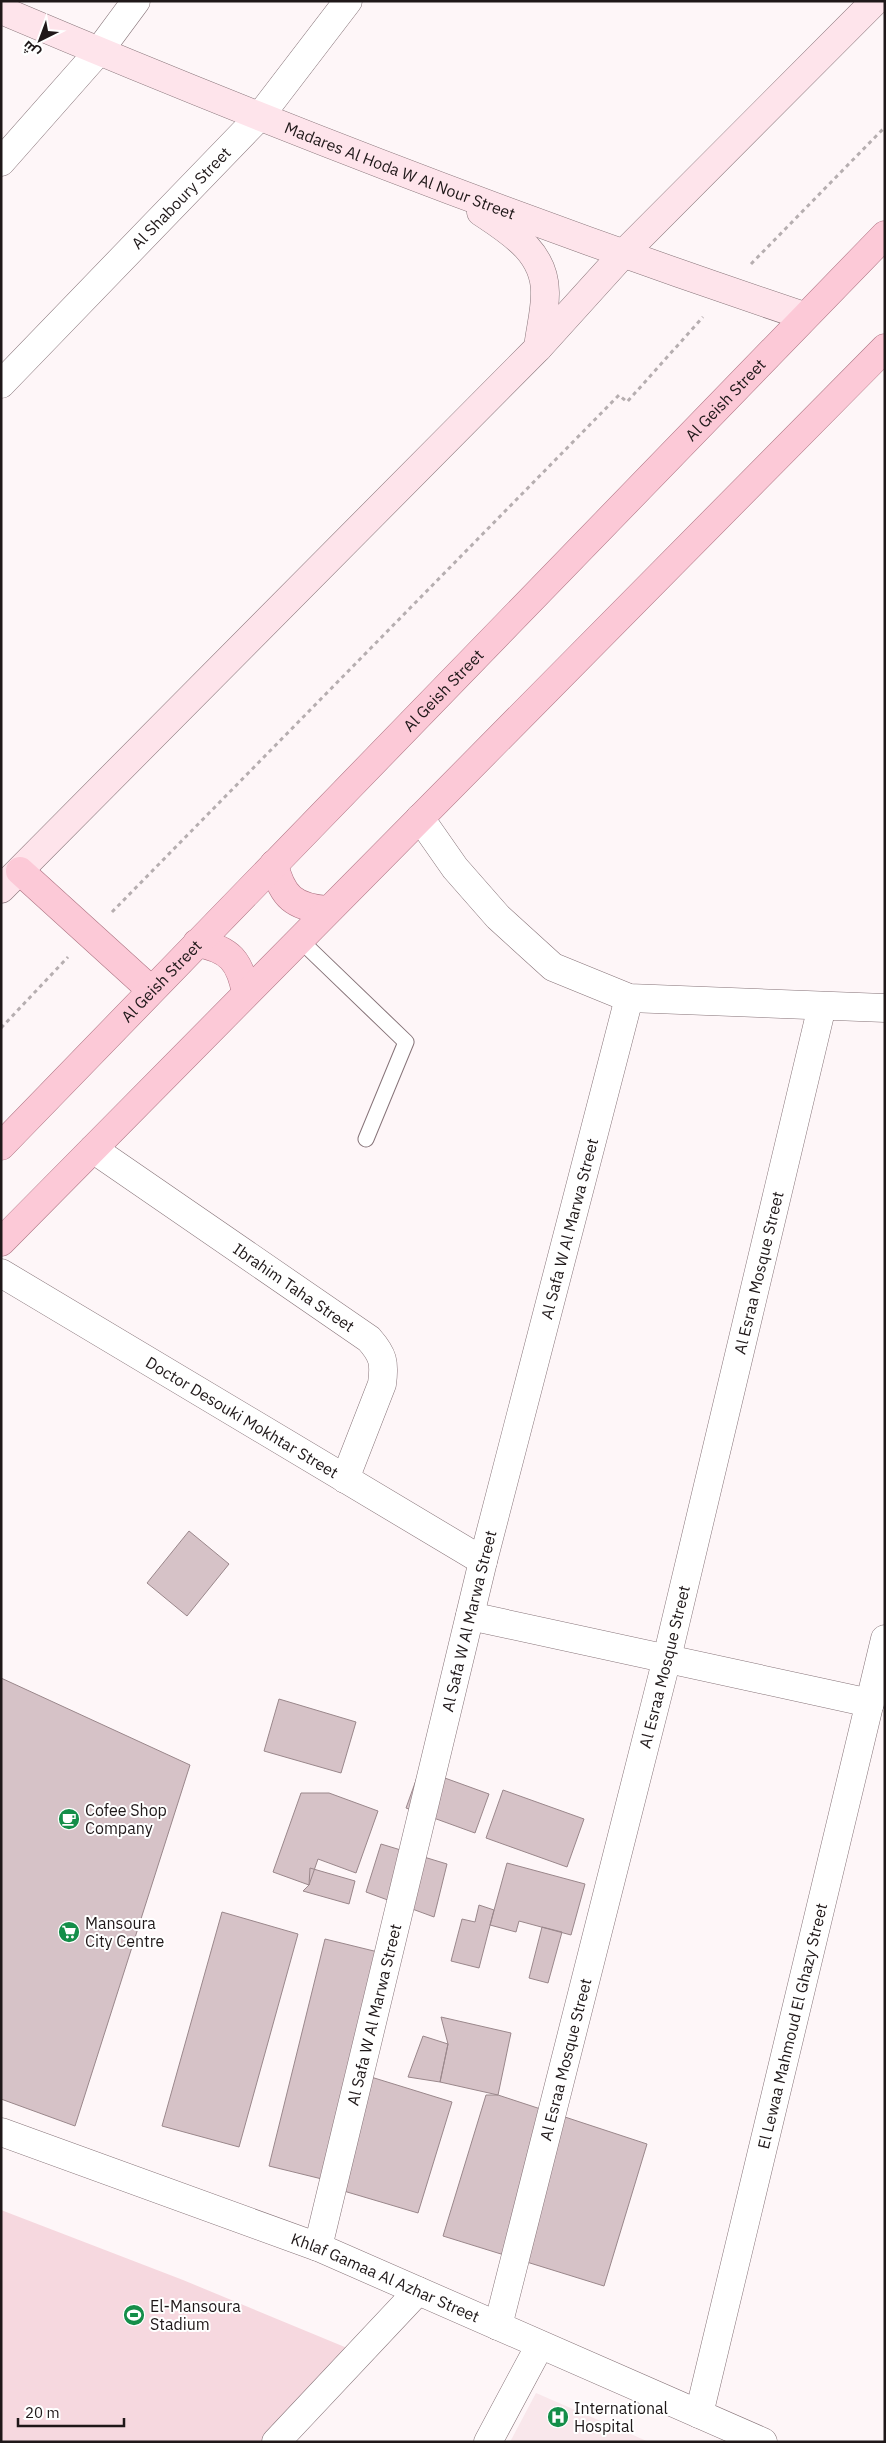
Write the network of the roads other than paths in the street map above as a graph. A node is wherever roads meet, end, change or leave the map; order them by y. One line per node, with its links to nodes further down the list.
1 (136, 1): 5 (street)
2 (348, 1): 6 (street, Al Shaboury Street)
3 (875, 1): 10 (street)
4 (1, 10): 5 (street, Madares Al Hoda W Al Nour Street)
5 (99, 51): 6 (street, Madares Al Hoda W Al Nour Street); 7 (street)
6 (260, 116): 8 (street, Madares Al Hoda W Al Nour Street); 14 (street, Al Shaboury Street)
7 (1, 162)
8 (449, 190): 10 (street, Madares Al Hoda W Al Nour Street); 12 (street)
9 (885, 235): 11 (main road, Al Geish Street)
10 (624, 253): 11 (street, Madares Al Hoda W Al Nour Street); 12 (street)
11 (804, 316): 16 (main road, Al Geish Street)
12 (538, 348): 17 (street)
13 (885, 348): 15 (main road)
14 (1, 384)
15 (420, 818): 18 (main road); 23 (street)
16 (274, 864): 18 (main road); 20 (main road, Al Geish Street)
17 (11, 880): 21 (main road)
18 (327, 910): 19 (main road)
19 (300, 939): 22 (main road); 26 (lane)
20 (197, 943): 21 (main road, Al Geish Street); 22 (main road)
21 (151, 990): 27 (main road, Al Geish Street)
22 (246, 993): 28 (main road)
23 (629, 998): 24 (street); 32 (street, Al Safa W Al Marwa Street)
24 (822, 1006): 25 (street); 35 (street, Al Esraa Mosque Street)
25 (885, 1008)
26 (366, 1139)
27 (1, 1146)
28 (93, 1149): 29 (main road); 31 (street, Ibrahim Taha Street)
29 (1, 1242)
30 (1, 1273): 31 (street, Doctor Desouki Mokhtar Street)
31 (345, 1478): 32 (street, Doctor Desouki Mokhtar Street)
32 (483, 1561): 33 (street, Al Safa W Al Marwa Street)
33 (470, 1616): 35 (street); 38 (street, Al Safa W Al Marwa Street)
34 (885, 1639): 36 (street, El Lewaa Mahmoud El Ghazy Street)
35 (667, 1658): 36 (street); 40 (street, Al Esraa Mosque Street)
36 (870, 1703): 42 (street, El Lewaa Mahmoud El Ghazy Street)
37 (1, 2132): 38 (street, Khlaf Gamaa Al Azhar Street)
38 (318, 2248): 39 (street, Khlaf Gamaa Al Azhar Street)
39 (418, 2291): 40 (street, Khlaf Gamaa Al Azhar Street); 43 (street)
40 (498, 2326): 41 (street, Khlaf Gamaa Al Azhar Street)
41 (540, 2344): 42 (street, Khlaf Gamaa Al Azhar Street); 44 (street)
42 (699, 2414): 45 (street, Khlaf Gamaa Al Azhar Street)
43 (276, 2442)
44 (488, 2442)
45 (763, 2442)

